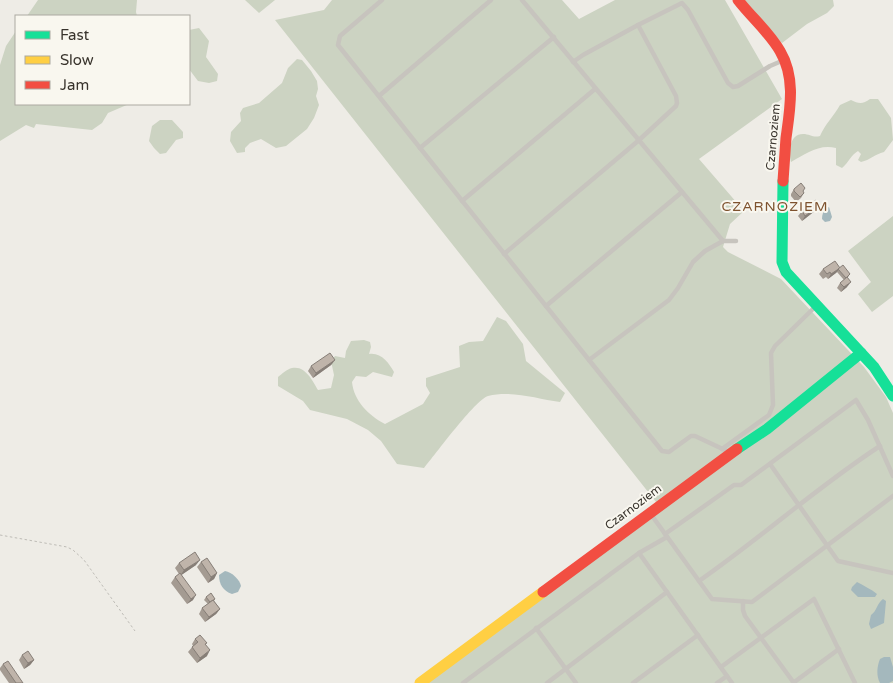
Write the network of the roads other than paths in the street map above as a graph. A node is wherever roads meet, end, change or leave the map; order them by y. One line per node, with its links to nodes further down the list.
1 (382, 0): 10 (lane)
2 (491, 0): 10 (lane)
3 (522, 0): 6 (lane)
4 (738, 0): 7 (street, Czarnoziem)
5 (638, 25): 7 (lane); 8 (lane); 11 (lane)
6 (554, 38): 8 (lane); 12 (lane)
7 (785, 60): 19 (street, Czarnoziem)
8 (573, 62): 9 (lane)
9 (595, 89): 11 (lane); 14 (lane)
10 (379, 96): 12 (lane)
11 (638, 141): 13 (lane); 17 (lane)
12 (420, 148): 14 (lane)
13 (682, 192): 15 (lane); 18 (lane)
14 (462, 201): 17 (lane)
15 (723, 241): 16 (lane); 21 (lane)
16 (736, 242)
17 (504, 254): 18 (lane)
18 (546, 306): 21 (lane)
19 (816, 306): 20 (street, Czarnoziem); 24 (lane)
20 (861, 353): 22 (street, Czarnoziem); 24 (street, Czarnoziem)
21 (589, 360): 24 (lane)
22 (893, 396)
23 (880, 446): 25 (lane); 26 (lane); 28 (lane)
24 (727, 450): 29 (street, Czarnoziem)
25 (770, 464): 28 (lane); 30 (lane)
26 (893, 476)
27 (893, 496): 31 (lane)
28 (798, 505): 31 (lane); 34 (lane)
29 (649, 512): 30 (lane); 44 (street, Czarnoziem)
30 (666, 536): 32 (lane); 34 (lane)
31 (827, 546): 33 (lane); 36 (lane)
32 (639, 552): 35 (lane); 37 (lane)
33 (893, 573)
34 (699, 581): 36 (lane)
35 (667, 592): 38 (lane); 42 (lane)
36 (743, 601): 39 (lane)
37 (536, 628): 42 (lane); 45 (lane)
38 (698, 635): 41 (lane); 48 (lane)
39 (761, 637): 40 (lane); 41 (lane); 51 (lane)
40 (839, 649): 51 (lane); 52 (lane)
41 (720, 667): 43 (lane)
42 (566, 669): 46 (lane); 47 (lane)
43 (727, 676): 49 (lane); 50 (lane)
44 (420, 683)
45 (463, 683)
46 (548, 683)
47 (576, 683)
48 (633, 683)
49 (717, 683)
50 (732, 683)
51 (793, 683)
52 (855, 683)

